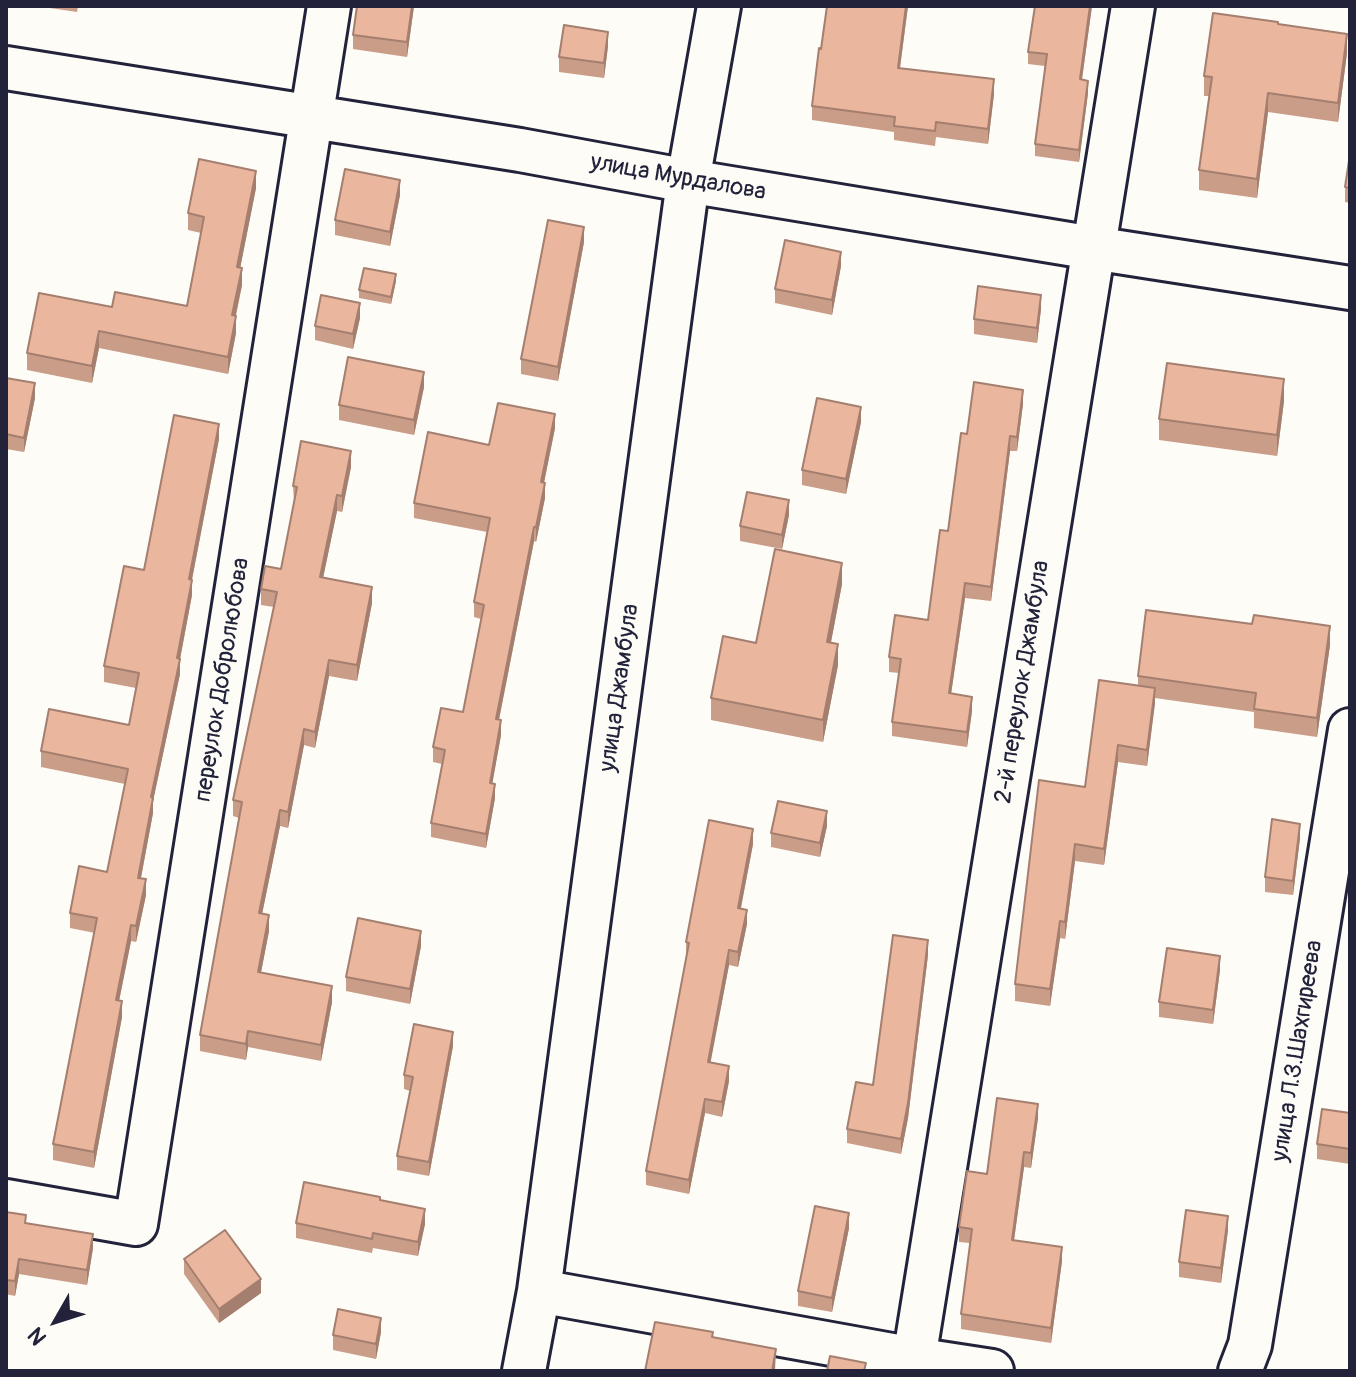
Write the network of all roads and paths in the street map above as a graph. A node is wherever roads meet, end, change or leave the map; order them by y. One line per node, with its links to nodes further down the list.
1 (329, 6): 5 (street, переулок Добролюбова)
2 (719, 6): 6 (street, улица Джамбула)
3 (1133, 6): 7 (street, 2-й переулок Джамбула)
4 (6, 68): 5 (street, улица Мурдалова)
5 (312, 117): 6 (street, улица Мурдалова); 10 (street, переулок Добролюбова)
6 (688, 181): 7 (street, улица Мурдалова); 11 (street, улица Джамбула)
7 (1093, 248): 8 (street, улица Мурдалова); 12 (street, 2-й переулок Джамбула)
8 (1350, 288)
9 (1350, 730): 15 (street, улица Л.З.Шахгиреева)
10 (6, 1201)
11 (539, 1291): 12 (street); 13 (street, улица Джамбула)
12 (914, 1359): 14 (street)
13 (524, 1371)
14 (992, 1371)
15 (1240, 1371)

